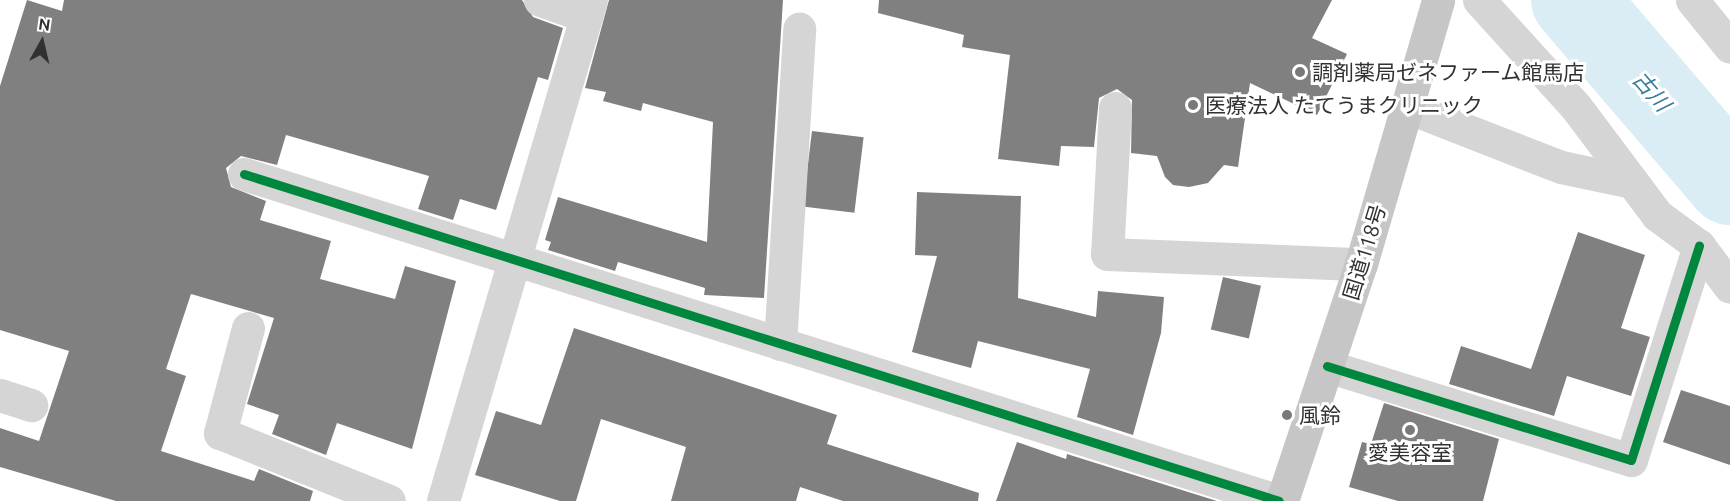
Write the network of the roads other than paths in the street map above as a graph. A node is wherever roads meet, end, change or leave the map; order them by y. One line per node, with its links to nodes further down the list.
1 (540, 0): 5 (street)
2 (1438, 0): 8 (highway, 国道118号)
3 (1479, 0): 11 (street)
4 (1692, 0): 7 (street)
5 (589, 8): 13 (street)
6 (799, 29): 17 (street)
7 (1730, 47)
8 (1407, 107): 11 (street); 14 (highway, 国道118号)
9 (1115, 108): 14 (street)
10 (244, 174): 13 (street)
11 (1632, 182): 12 (street)
12 (1699, 246): 15 (street); 18 (street)
13 (513, 259): 17 (street); 22 (street)
14 (1361, 264): 18 (highway, 国道118号)
15 (1730, 286)
16 (248, 328): 21 (street)
17 (780, 344): 23 (street)
18 (1327, 366): 23 (highway, 国道118号)
19 (0, 395): 20 (street)
20 (31, 405)
21 (389, 501)
22 (443, 501)
23 (1280, 501)

